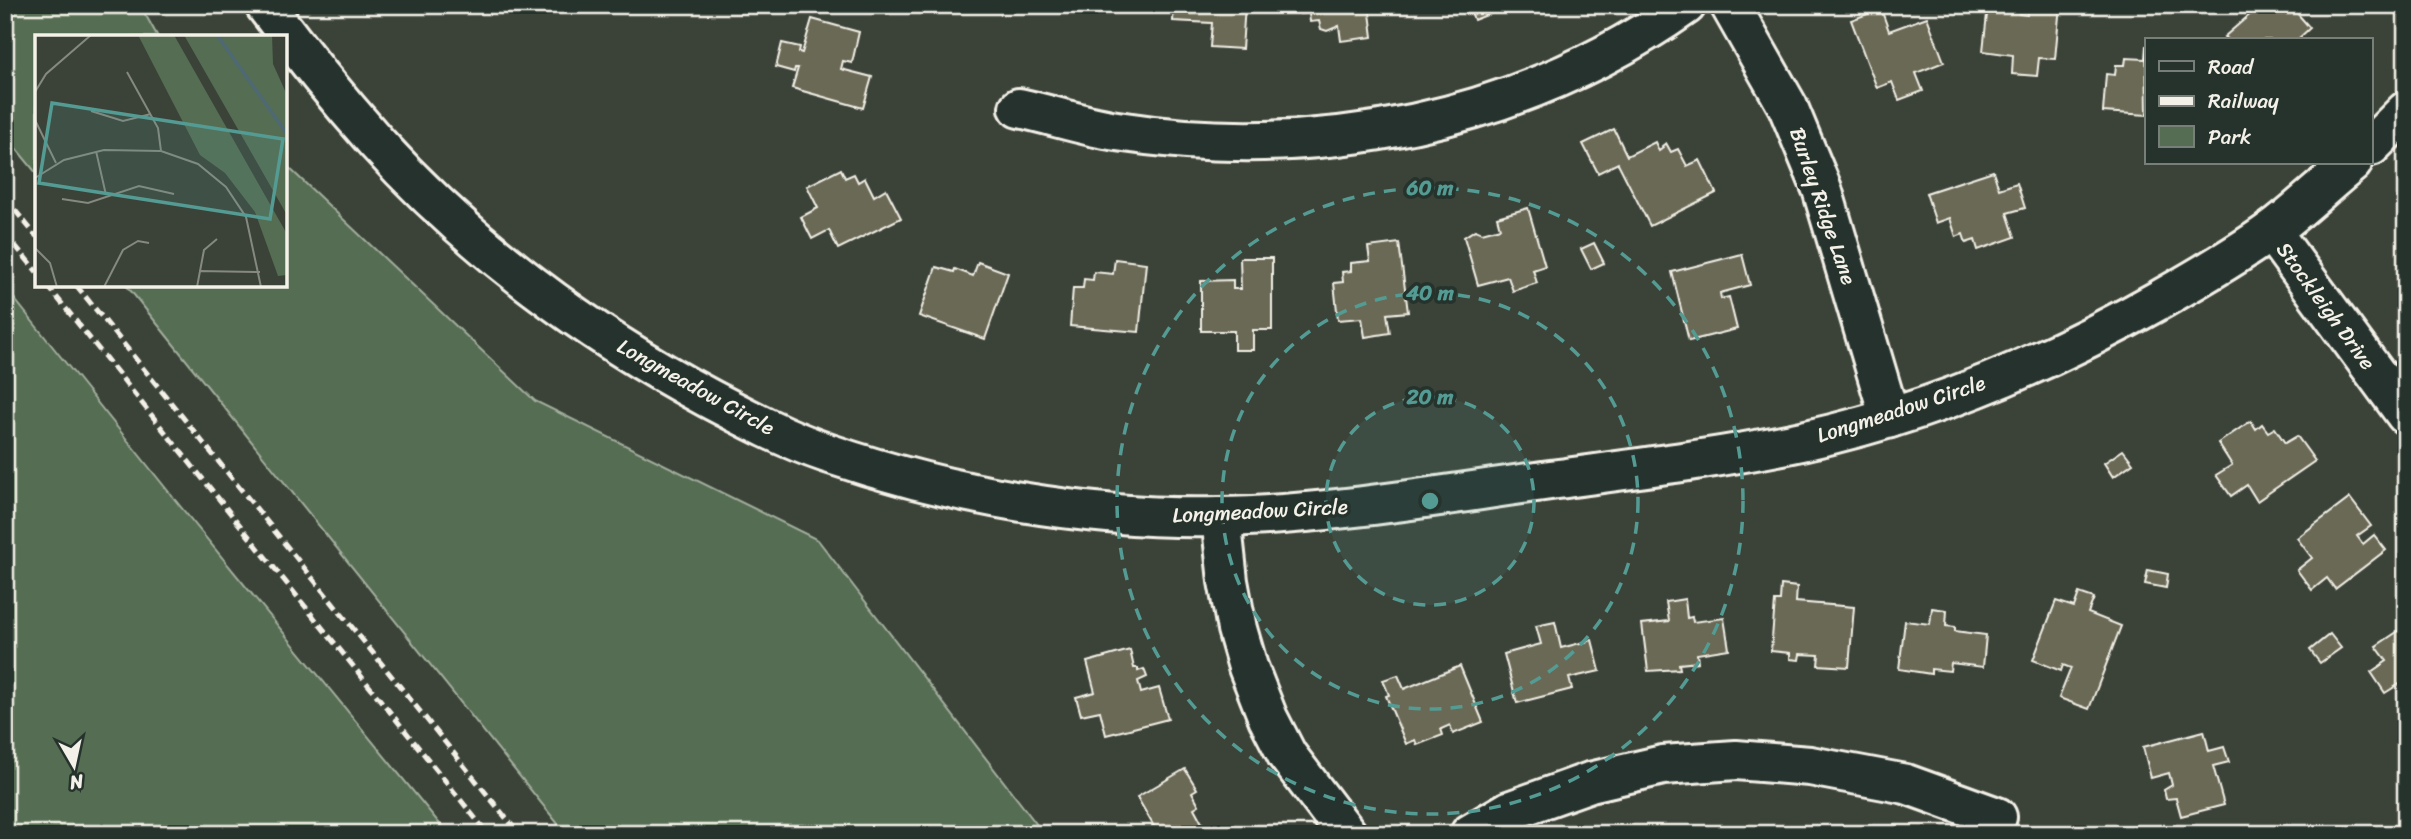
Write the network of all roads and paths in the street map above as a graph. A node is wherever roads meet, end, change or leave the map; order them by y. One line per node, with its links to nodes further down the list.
1 (265, 5): 11 (street, Longmeadow Circle)
2 (1686, 5): 4 (street)
3 (1730, 5): 10 (street, Burley Ridge Lane)
4 (1019, 108)
5 (2406, 111): 6 (street)
6 (2372, 145)
7 (2351, 164): 8 (street, Longmeadow Circle)
8 (2271, 231): 9 (street, Stockleigh Drive); 10 (street, Longmeadow Circle)
9 (2406, 415)
10 (1890, 418): 11 (street, Longmeadow Circle)
11 (1221, 517): 13 (street)
12 (1997, 817): 14 (street)
13 (1348, 834)
14 (1470, 834)

